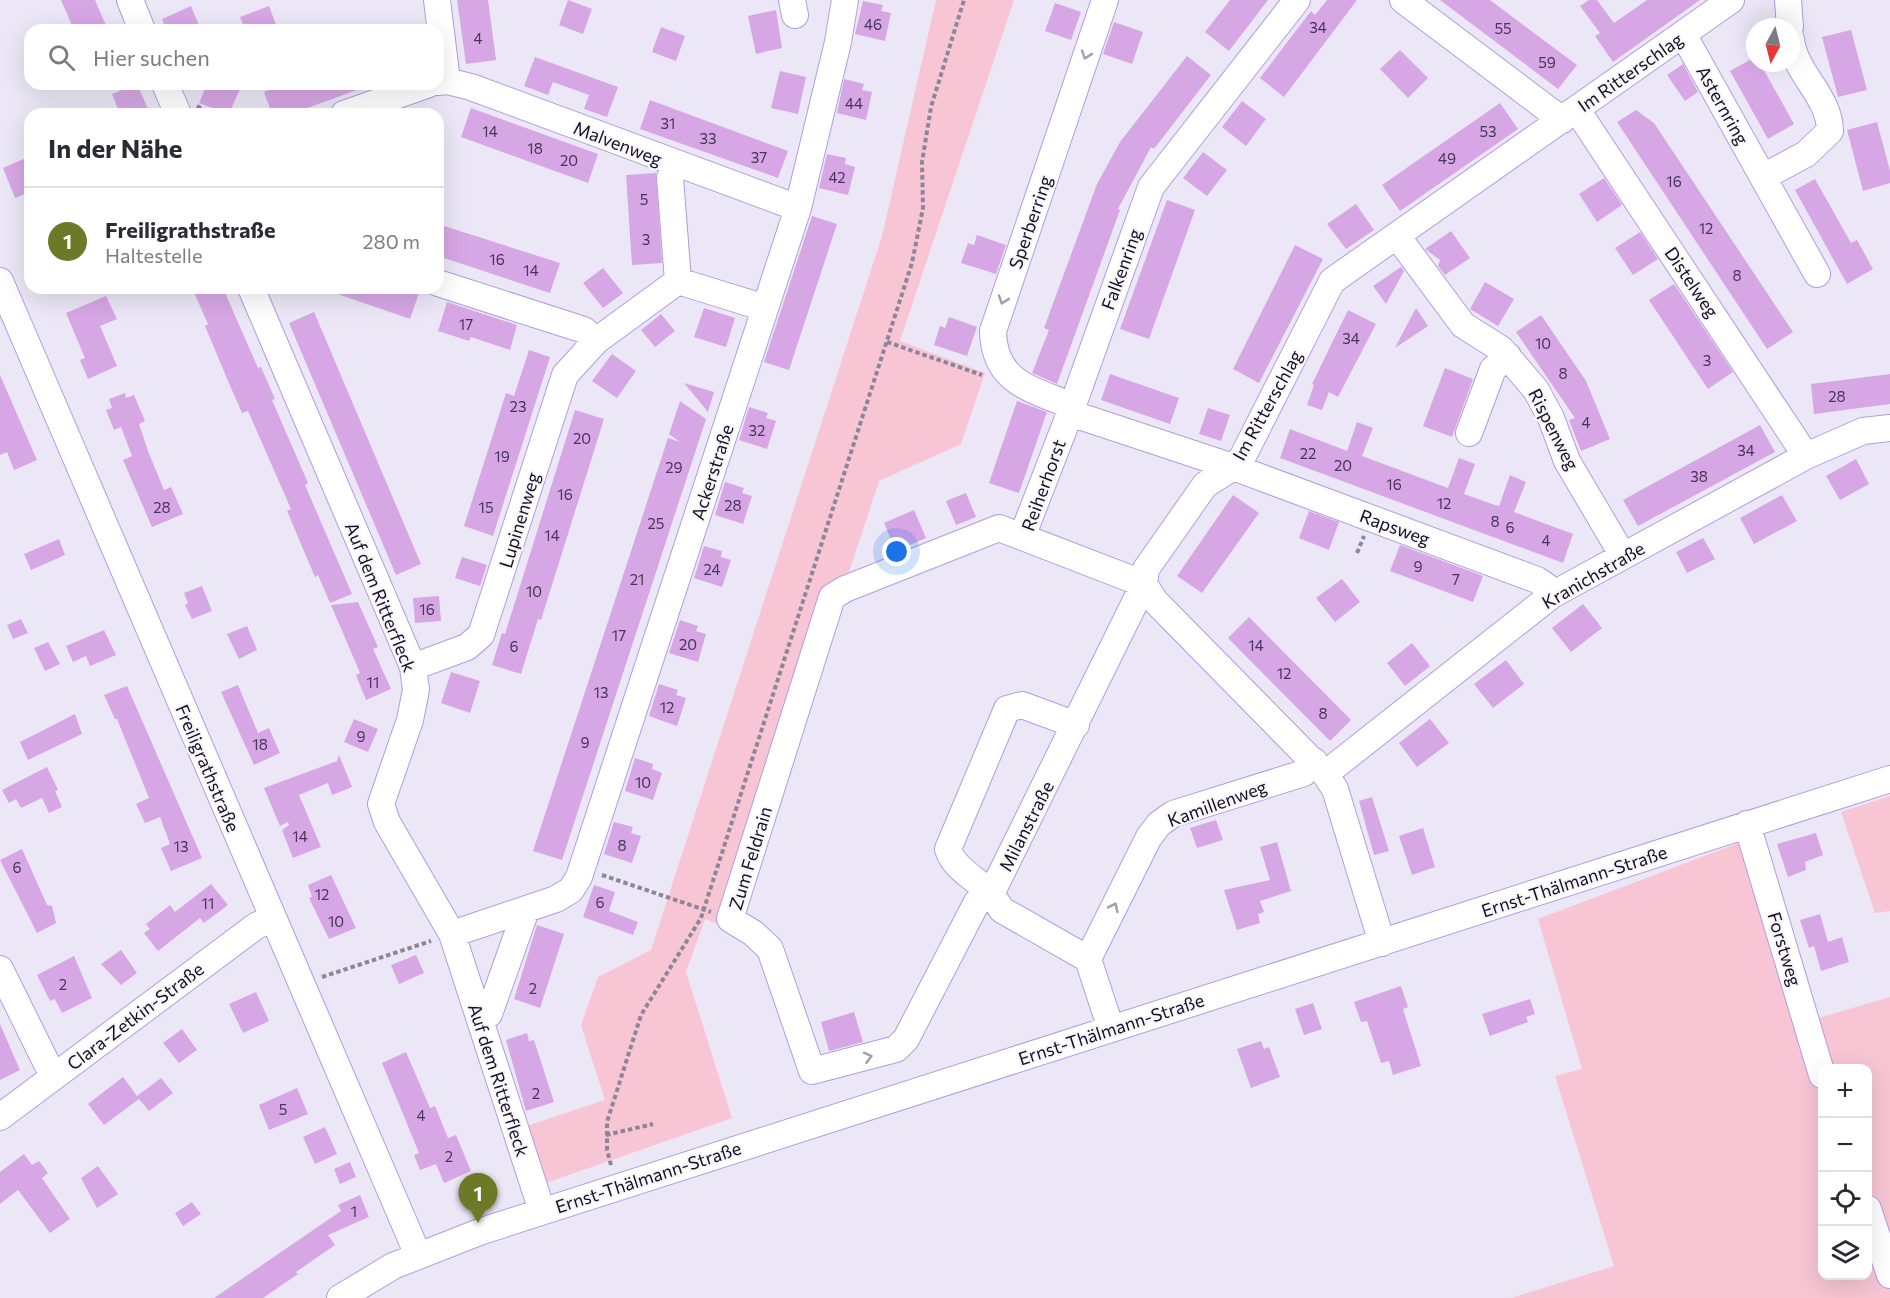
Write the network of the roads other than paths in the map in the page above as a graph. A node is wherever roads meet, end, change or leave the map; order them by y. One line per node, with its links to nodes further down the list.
1 (130, 0): 10 (street)
2 (437, 0): 11 (street)
3 (845, 0): 22 (street, Ackerstraße)
4 (1105, 0): 32 (street, Sperberring, one-way to 32)
5 (1297, 0): 32 (street, Falkenring)
6 (1403, 0): 19 (street)
7 (1731, 0): 12 (street, Im Ritterschlag)
8 (1788, 0): 9 (street)
9 (1789, 18)
10 (140, 24)
11 (437, 24)
12 (1683, 34): 19 (street, Im Ritterschlag); 21 (street, Asternring)
13 (1800, 66): 21 (street)
14 (444, 83): 20 (street, Malvenweg)
15 (168, 90): 17 (street)
16 (414, 90): 18 (street)
17 (175, 108)
18 (362, 108)
19 (1569, 115): 23 (street, Im Ritterschlag); 35 (street, Distelweg)
20 (675, 165): 22 (street, Malvenweg); 26 (street)
21 (1763, 177): 24 (street, Asternring)
22 (798, 208): 29 (street, Ackerstraße)
23 (1397, 236): 31 (street, Rispenweg); 36 (street, Im Ritterschlag)
24 (1817, 274)
25 (0, 281): 48 (street, Freiligrathstraße)
26 (678, 281): 29 (street); 30 (street, Lupinenweg)
27 (444, 285): 30 (street)
28 (254, 294): 41 (street, Auf dem Ritterfleck)
29 (765, 308): 47 (street, Ackerstraße)
30 (596, 341): 41 (street, Lupinenweg)
31 (1508, 356): 34 (street); 38 (street, Rispenweg)
32 (1071, 409): 36 (street); 37 (street, Reiherhorst)
33 (1890, 428): 35 (street, Kranichstraße)
34 (1469, 433)
35 (1806, 456): 38 (street, Kranichstraße)
36 (1233, 467): 39 (street, Im Ritterschlag); 40 (street, Rapsweg)
37 (1022, 537): 39 (street, Reiherhorst); 46 (street, Zum Feldrain, one-way to 46)
38 (1623, 556): 40 (street, Kranichstraße)
39 (1144, 584): 42 (street, Milanstraße); 43 (street)
40 (1552, 595): 43 (street, Kranichstraße)
41 (413, 667): 49 (street, Auf dem Ritterfleck)
42 (1076, 725): 46 (street, Milanstraße); 46 (street)
43 (1320, 768): 50 (street); 51 (street, Kamillenweg, one-way to 43)
44 (1890, 779): 45 (street, Ernst-Thälmann-Straße)
45 (1747, 824): 50 (street, Ernst-Thälmann-Straße); 55 (street, Forstweg)
46 (991, 894): 51 (street, Milanstraße)
47 (526, 910): 49 (street, Ackerstraße); 53 (street)
48 (272, 918): 56 (street, Clara-Zetkin-Straße); 60 (street, Freiligrathstraße)
49 (452, 934): 53 (street, Auf dem Ritterfleck)
50 (1382, 943): 54 (street, Ernst-Thälmann-Straße)
51 (1088, 959): 54 (street)
52 (0, 969): 56 (street)
53 (480, 1019): 58 (street, Auf dem Ritterfleck)
54 (1111, 1029): 58 (street, Ernst-Thälmann-Straße)
55 (1819, 1064)
56 (55, 1075): 57 (street, Clara-Zetkin-Straße)
57 (0, 1117)
58 (542, 1211): 60 (street, Ernst-Thälmann-Straße)
59 (1872, 1221): 61 (street)
60 (418, 1255): 62 (street, Ernst-Thälmann-Straße)
61 (1890, 1275)
62 (340, 1298)

